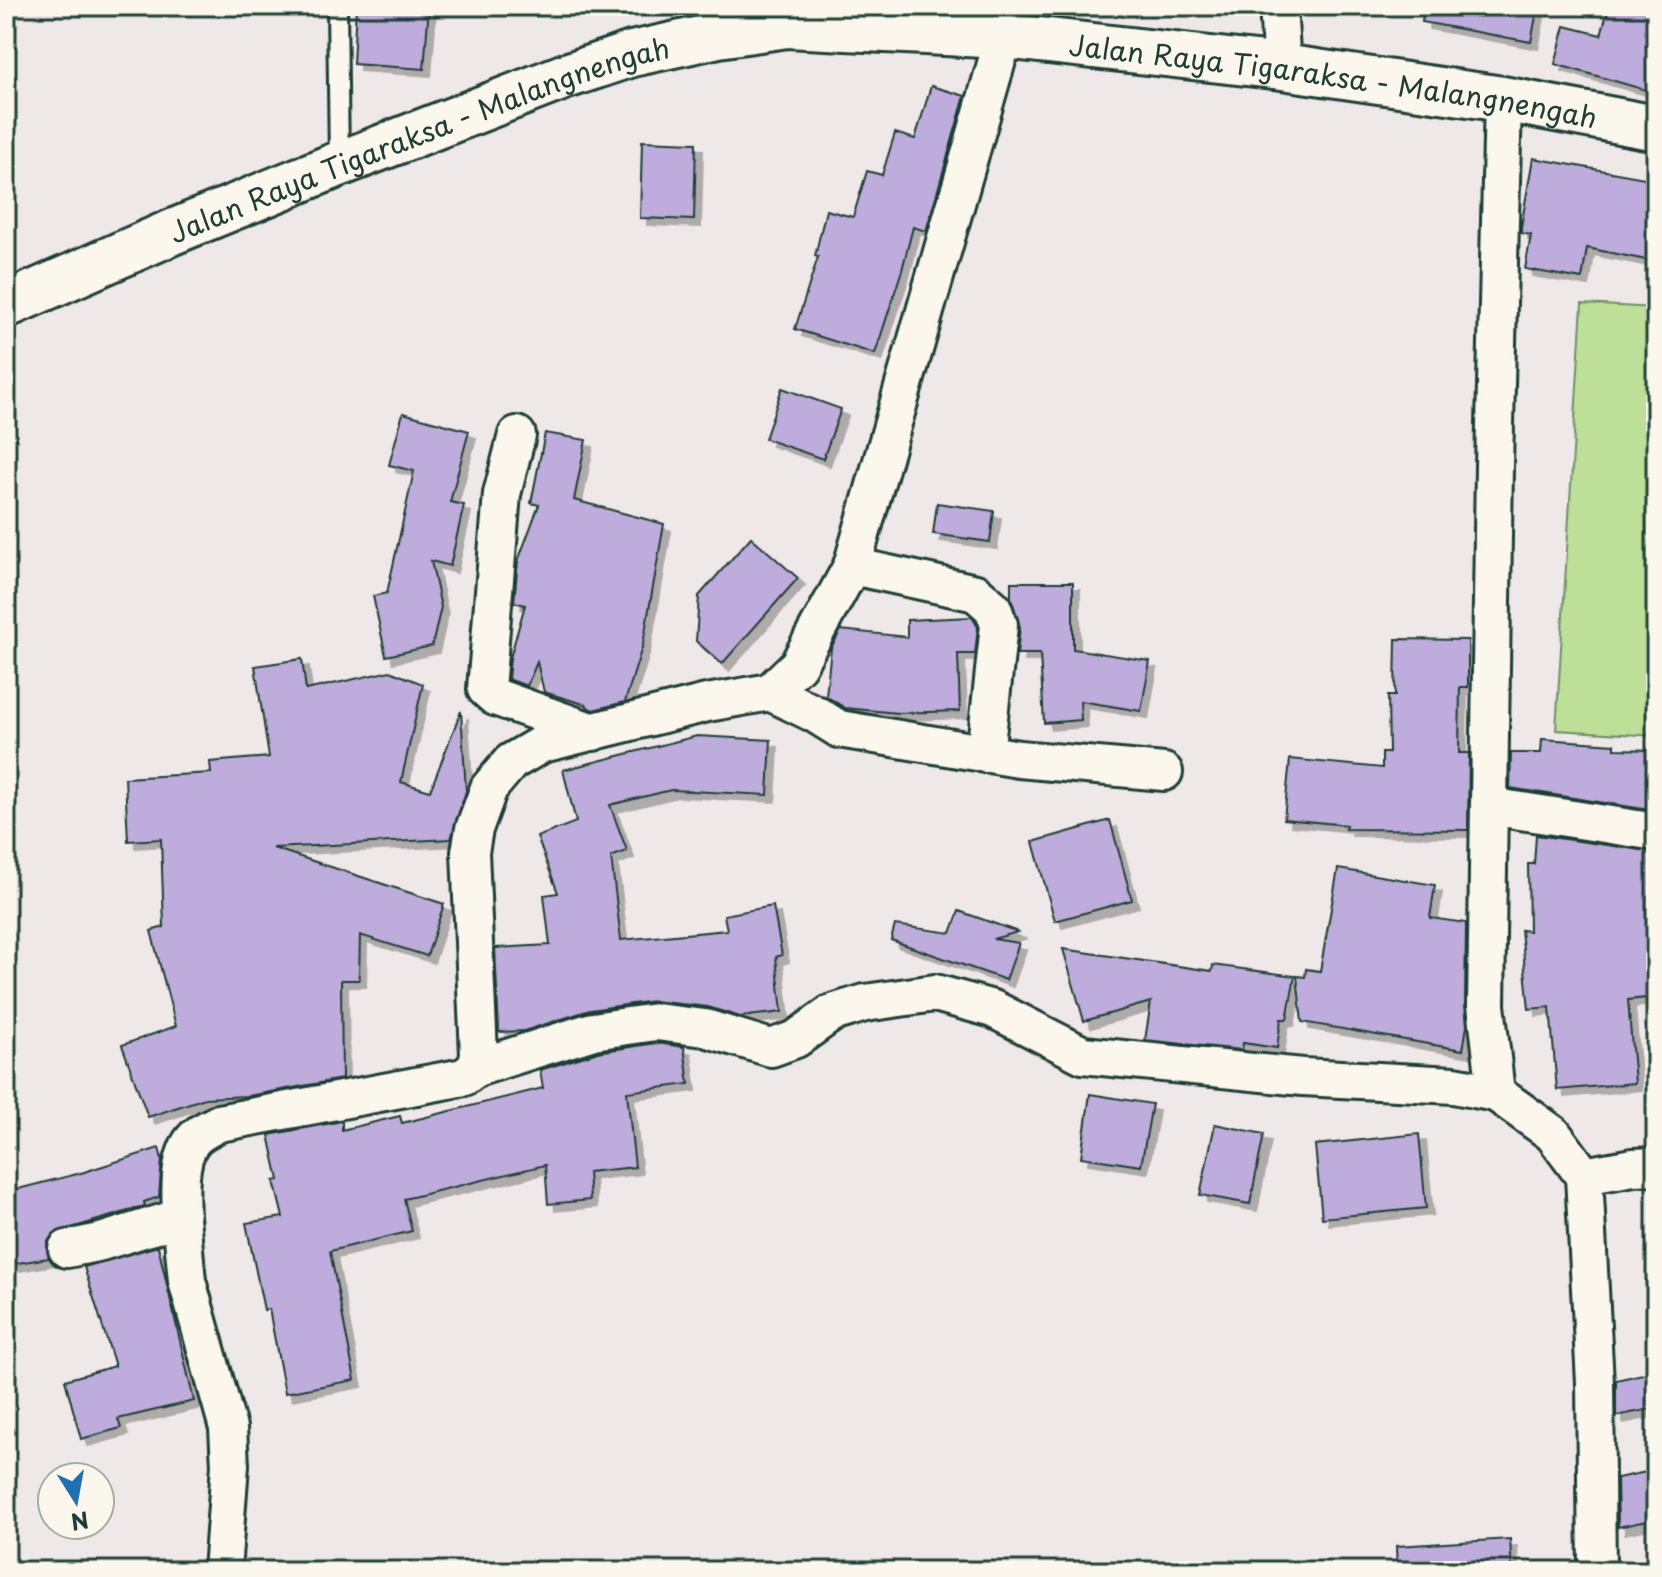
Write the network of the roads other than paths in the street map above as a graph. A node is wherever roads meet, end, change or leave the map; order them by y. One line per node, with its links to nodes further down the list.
1 (337, 6): 8 (lane)
2 (1278, 6): 5 (street)
3 (784, 15): 4 (main road, Jalan Raya Tigaraksa - Malangnengah); 8 (main road, Jalan Raya Tigaraksa - Malangnengah)
4 (1004, 36): 5 (main road, Jalan Raya Tigaraksa - Malangnengah); 11 (street)
5 (1282, 67): 6 (main road, Jalan Raya Tigaraksa - Malangnengah)
6 (1503, 99): 7 (main road, Jalan Raya Tigaraksa - Malangnengah); 16 (street)
7 (1656, 128)
8 (339, 164): 9 (main road, Jalan Raya Tigaraksa - Malangnengah)
9 (6, 305)
10 (517, 435): 13 (street)
11 (852, 566): 12 (street); 14 (street)
12 (770, 692): 13 (street); 14 (street)
13 (593, 732): 18 (street)
14 (985, 754): 15 (street)
15 (1164, 772)
16 (1489, 806): 17 (street); 19 (street)
17 (1656, 832)
18 (476, 1068): 19 (street); 22 (street)
19 (1496, 1093): 21 (street)
20 (1656, 1166): 21 (street)
21 (1584, 1176): 26 (street)
22 (181, 1217): 23 (street); 24 (street)
23 (67, 1249)
24 (224, 1555): 25 (street)
25 (208, 1571)
26 (1597, 1571)

